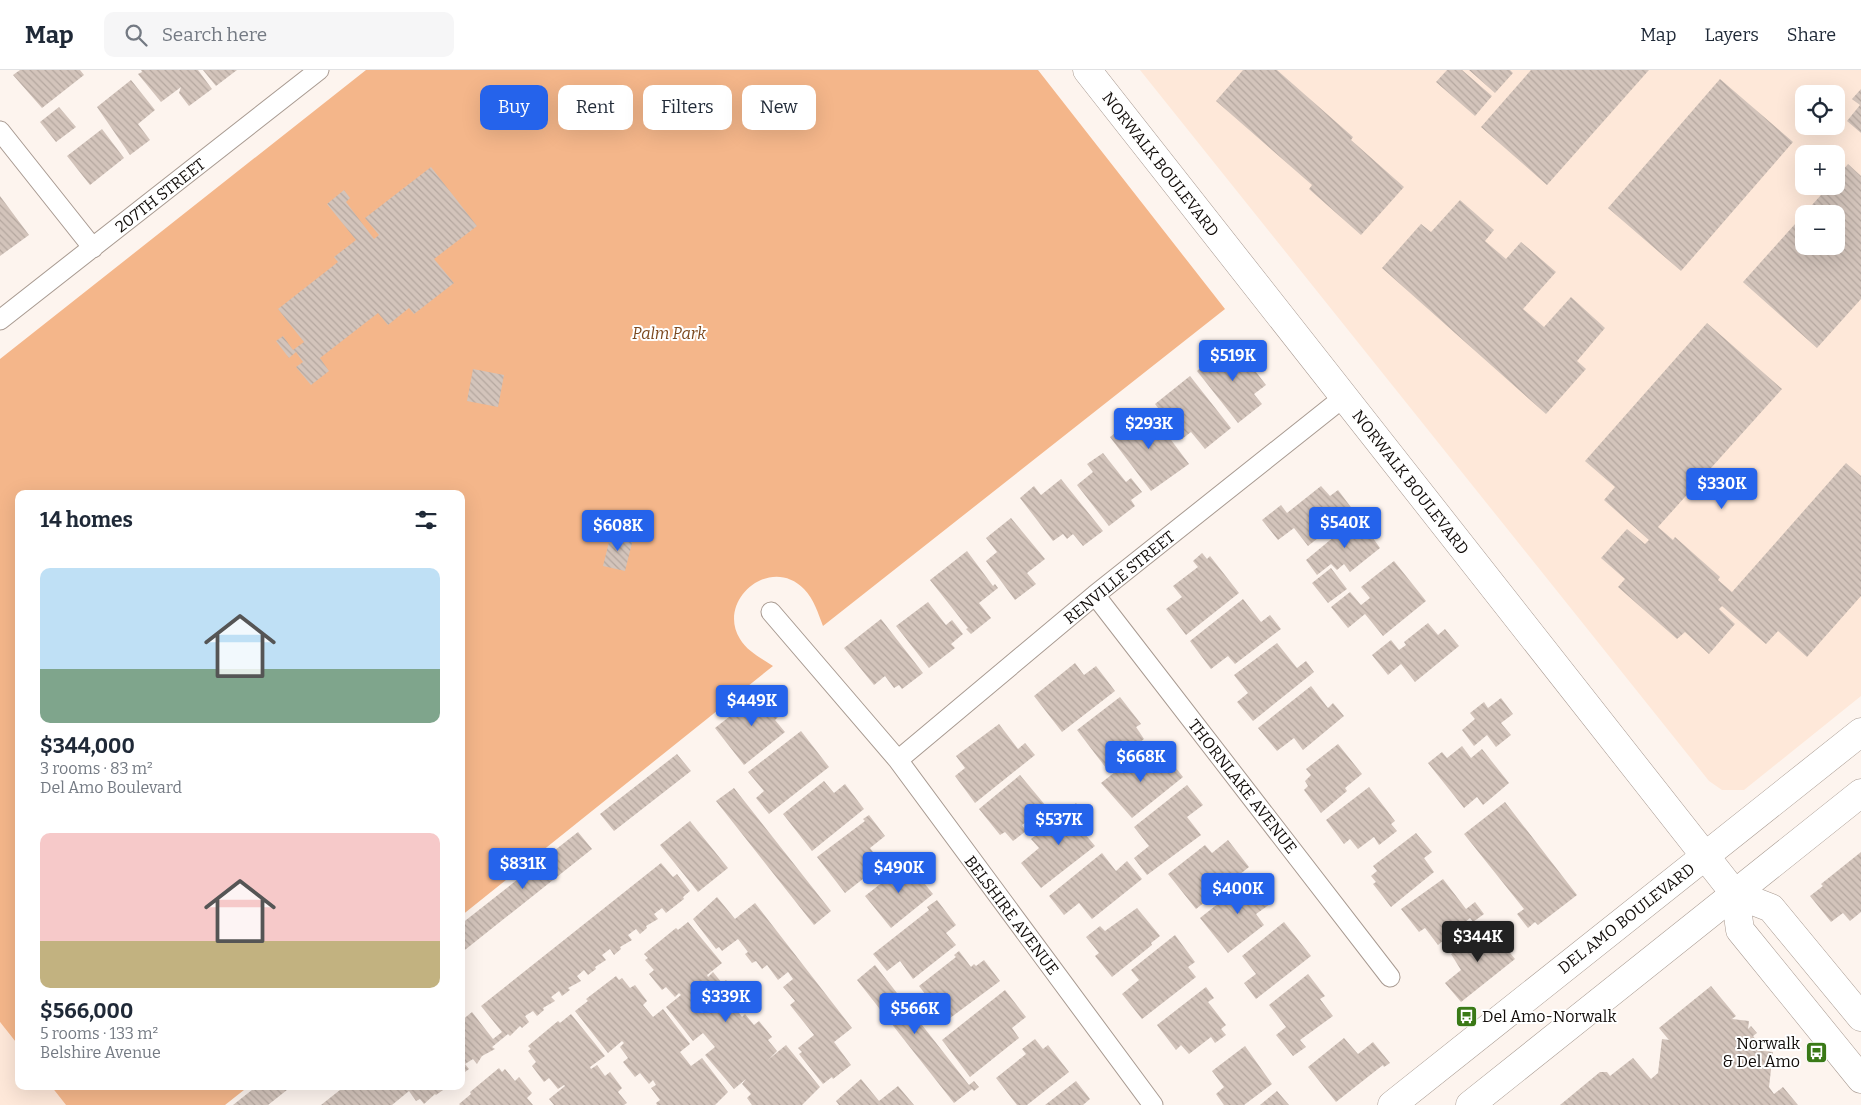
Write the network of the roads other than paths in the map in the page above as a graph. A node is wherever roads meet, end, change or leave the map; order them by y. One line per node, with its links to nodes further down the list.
1 (1087, 70): 6 (main road, NORWALK BOULEVARD)
2 (312, 72): 4 (street, 207TH STREET)
3 (0, 131): 4 (street)
4 (93, 248): 5 (street, 207TH STREET)
5 (0, 320)
6 (1344, 397): 7 (street, RENVILLE STREET); 12 (main road, NORWALK BOULEVARD)
7 (1095, 595): 10 (street, RENVILLE STREET); 14 (street, THORNLAKE AVENUE)
8 (771, 612): 10 (street, BELSHIRE AVENUE)
9 (1861, 732): 12 (main road, DEL AMO BOULEVARD)
10 (898, 760): 17 (street, BELSHIRE AVENUE)
11 (1861, 793): 13 (main road)
12 (1705, 856): 13 (main road, NORWALK BOULEVARD); 18 (main road, DEL AMO BOULEVARD)
13 (1735, 894): 15 (main road); 16 (main road); 19 (main road)
14 (1390, 977)
15 (1861, 1017)
16 (1861, 1079)
17 (1153, 1105)
18 (1392, 1105)
19 (1470, 1105)

